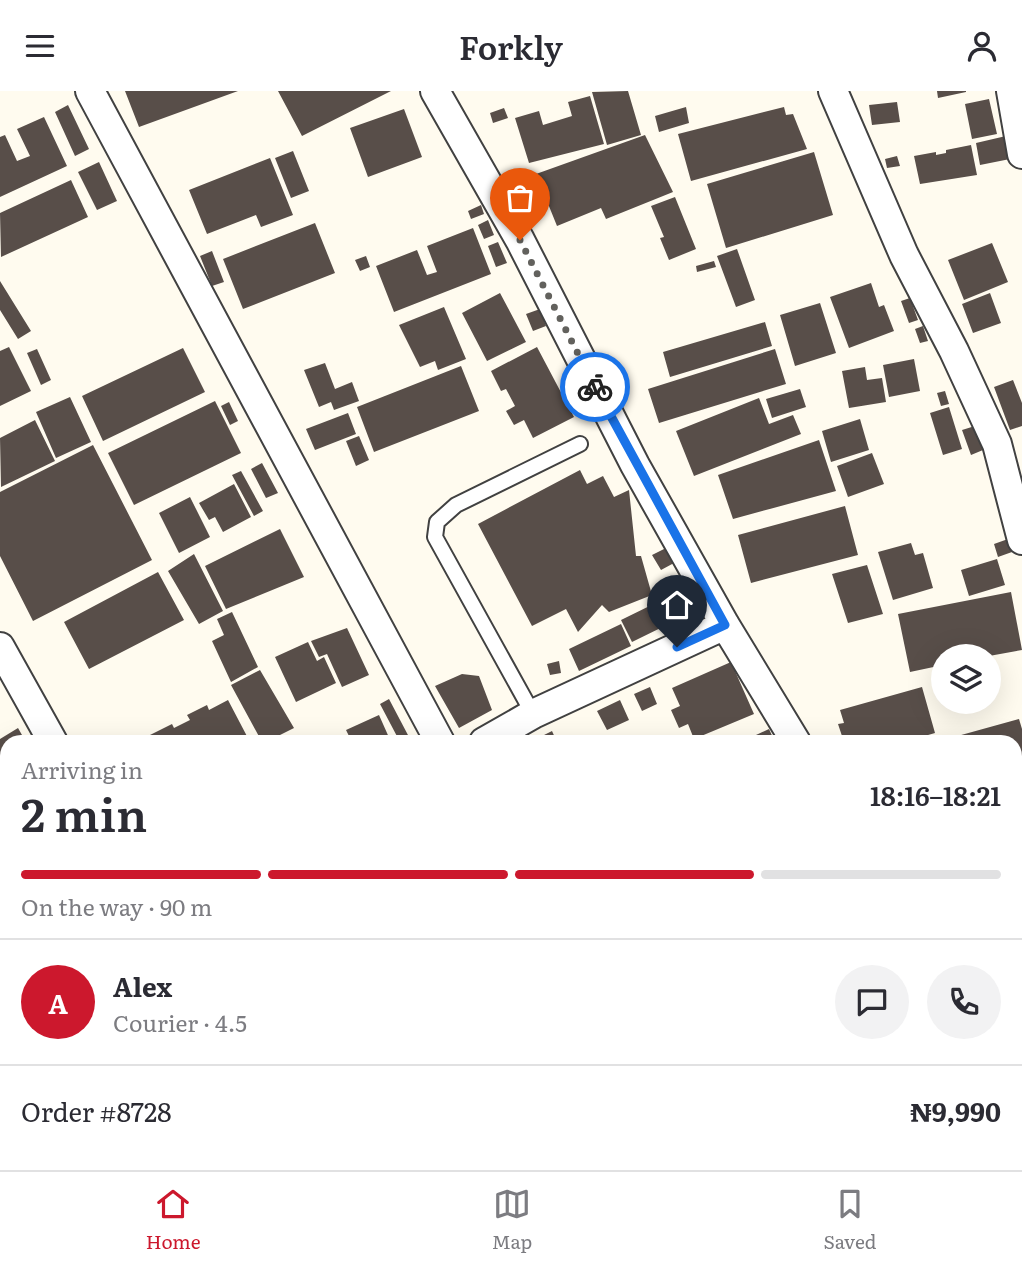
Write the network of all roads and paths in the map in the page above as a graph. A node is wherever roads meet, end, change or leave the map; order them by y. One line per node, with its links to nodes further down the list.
1 (90, 91): 12 (street)
2 (435, 91): 8 (street)
3 (834, 91): 7 (street)
4 (1011, 91): 5 (street)
5 (1022, 153)
6 (580, 444): 10 (lane)
7 (1022, 540)
8 (725, 625): 10 (street); 14 (street)
9 (0, 647): 11 (street)
10 (533, 714): 13 (street)
11 (49, 735)
12 (436, 735)
13 (496, 735)
14 (792, 735)

